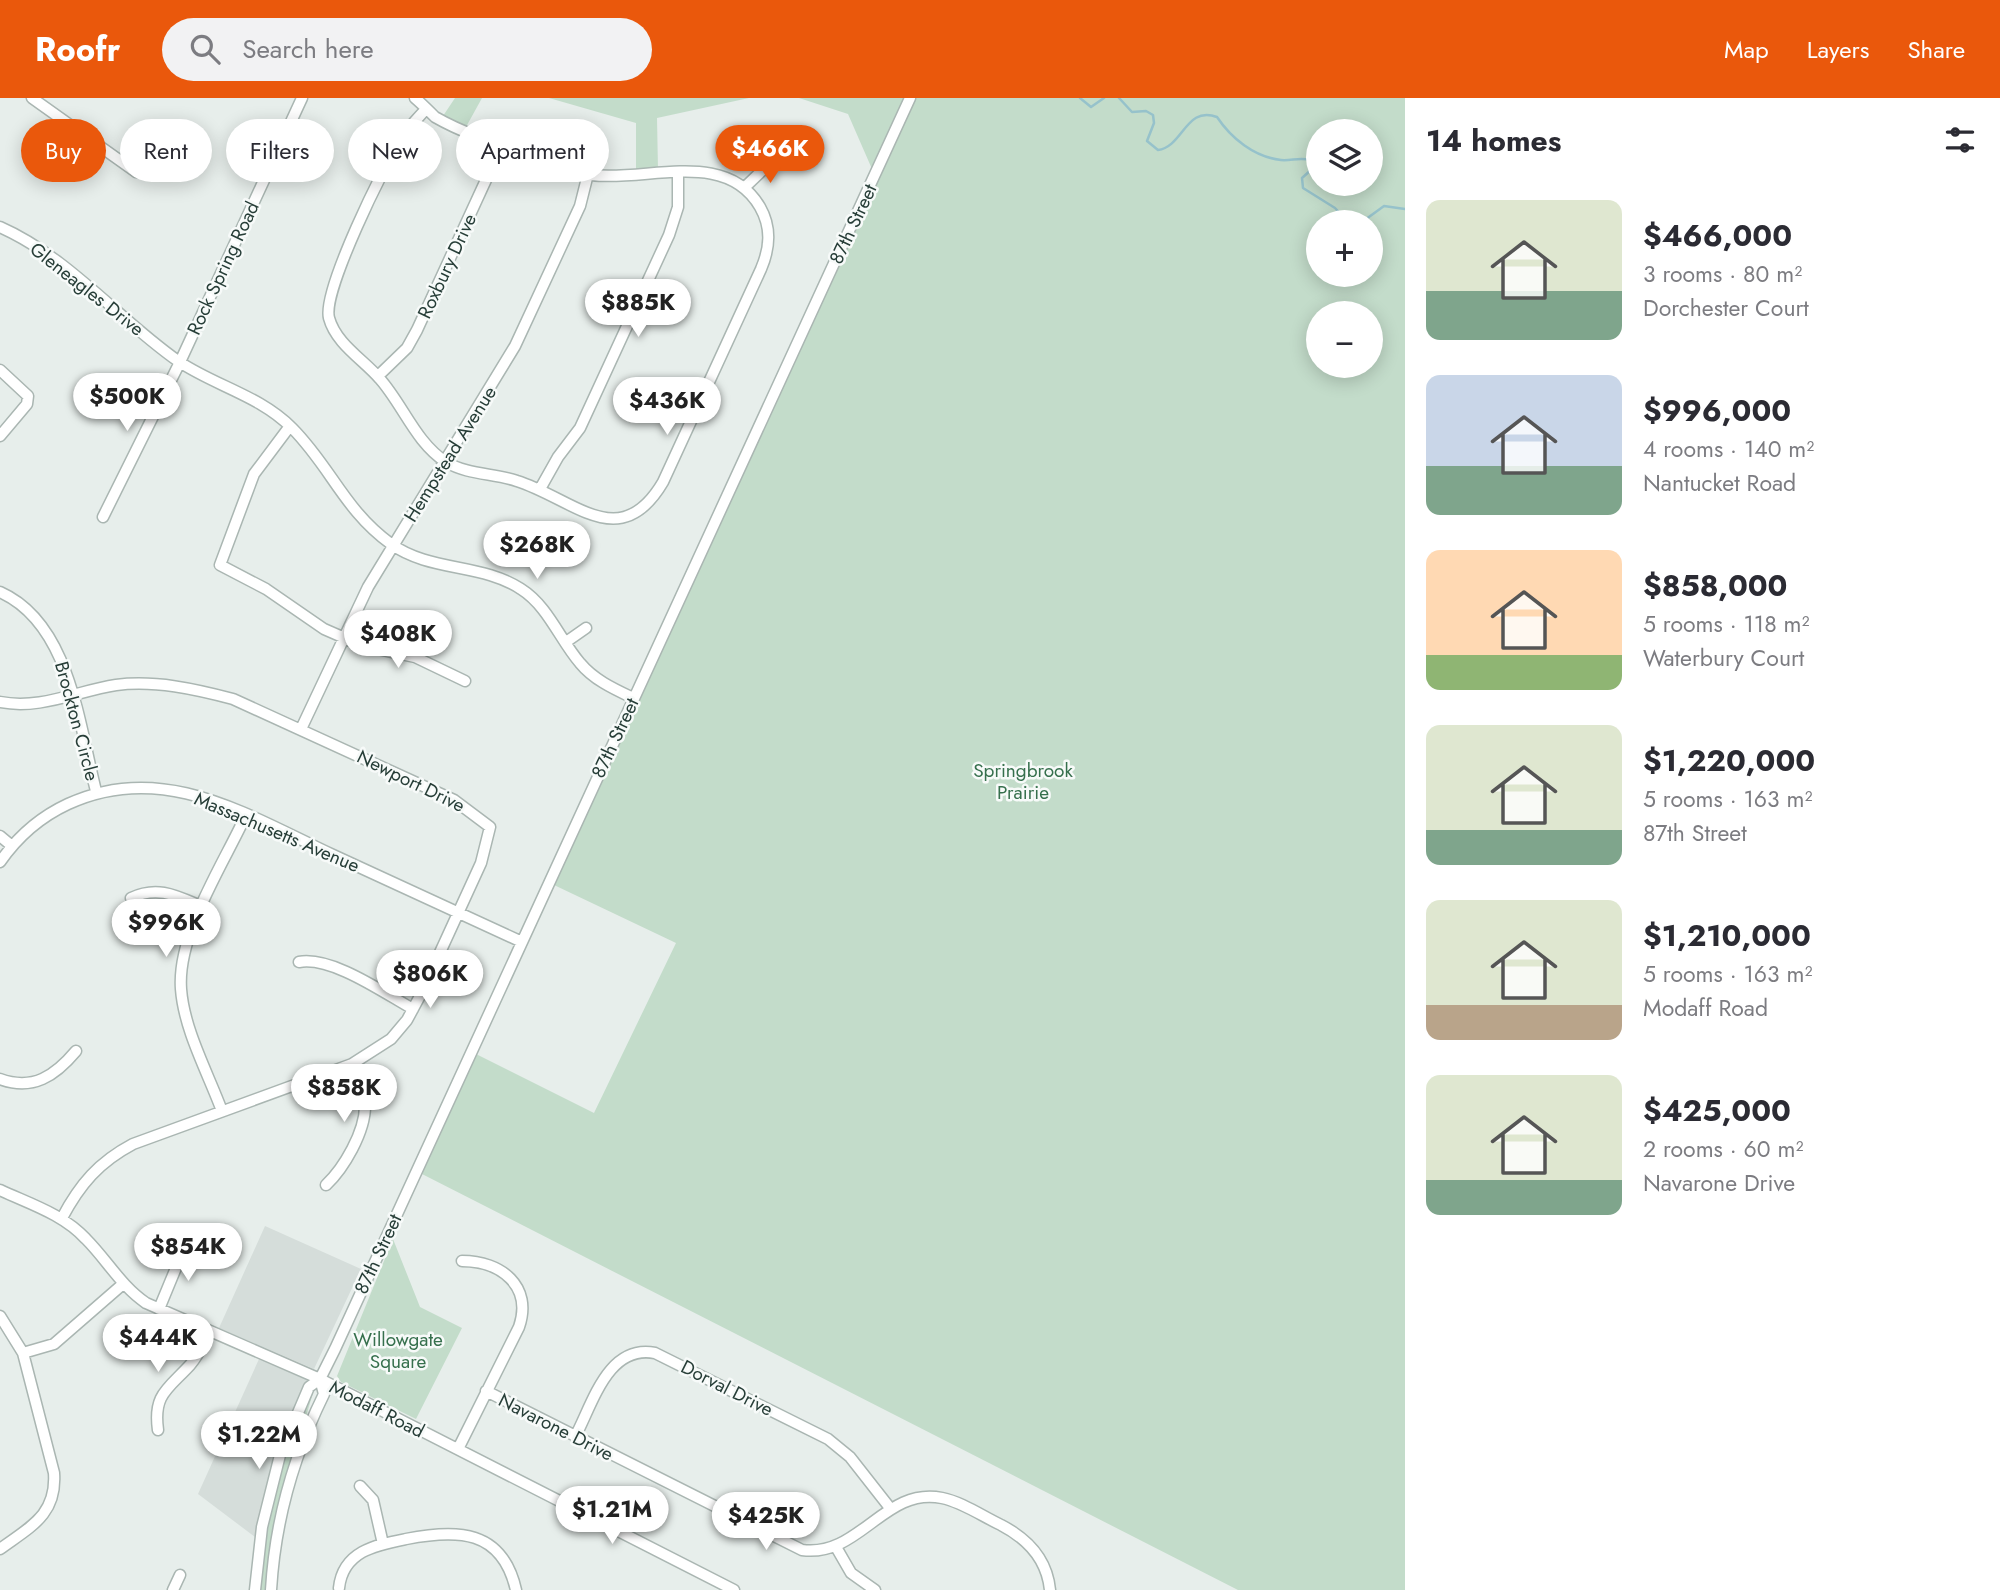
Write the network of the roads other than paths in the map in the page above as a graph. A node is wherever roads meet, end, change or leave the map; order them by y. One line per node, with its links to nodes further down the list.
1 (32, 98): 8 (street)
2 (302, 98): 15 (street, Rock Spring Road)
3 (415, 98): 5 (street)
4 (910, 98): 32 (street, 87th Street)
5 (426, 108): 6 (street); 17 (street)
6 (456, 129)
7 (787, 160): 13 (street)
8 (120, 161)
9 (678, 173): 10 (street); 13 (street); 21 (street)
10 (609, 176)
11 (485, 182): 17 (street, Roxbury Drive)
12 (586, 182): 20 (street, Hempstead Avenue)
13 (745, 187): 21 (street)
14 (0, 227): 15 (street, Gleneagles Drive)
15 (180, 362): 18 (street, Gleneagles Drive); 22 (street, Rock Spring Road)
16 (0, 370): 19 (street)
17 (378, 376): 20 (street)
18 (290, 426): 23 (street, Gleneagles Drive); 26 (street)
19 (0, 436)
20 (445, 462): 21 (street); 23 (street, Hempstead Avenue)
21 (540, 489)
22 (103, 517)
23 (393, 546): 26 (street, Hempstead Avenue); 27 (street, Gleneagles Drive)
24 (0, 592): 31 (street, Brockton Circle)
25 (586, 628): 27 (street)
26 (343, 636): 29 (street); 34 (street, Hempstead Avenue)
27 (566, 642): 32 (street, Gleneagles Drive)
28 (137, 670): 30 (street)
29 (465, 681)
30 (138, 683): 31 (street, Newport Drive); 34 (street, Newport Drive)
31 (71, 695): 33 (street, Newport Drive); 35 (street, Brockton Circle)
32 (633, 698): 43 (street, 87th Street)
33 (0, 702)
34 (301, 729): 42 (street, Newport Drive)
35 (96, 791): 36 (street, Massachusetts Avenue); 38 (street, Massachusetts Avenue)
36 (246, 815): 41 (street); 42 (street, Massachusetts Avenue)
37 (0, 836): 38 (street)
38 (12, 846): 39 (street, Massachusetts Avenue)
39 (0, 862)
40 (131, 898): 41 (street)
41 (203, 907): 49 (street)
42 (458, 913): 43 (street, Massachusetts Avenue); 45 (street, Newport Drive)
43 (522, 942): 60 (street, 87th Street)
44 (299, 962): 45 (street)
45 (412, 1009): 47 (street, Newport Drive)
46 (76, 1051): 48 (street)
47 (352, 1063): 49 (street, Newport Drive); 50 (street)
48 (0, 1079)
49 (222, 1111): 52 (street, Newport Drive)
50 (326, 1185)
51 (0, 1191): 52 (street, Modaff Road)
52 (62, 1218): 55 (street, Modaff Road)
53 (185, 1245): 56 (street)
54 (462, 1261): 61 (street)
55 (123, 1284): 56 (street, Modaff Road); 59 (street)
56 (159, 1309): 58 (street, Modaff Road)
57 (0, 1316): 59 (street)
58 (210, 1331): 60 (street, Modaff Road); 62 (street)
59 (23, 1353): 69 (street)
60 (320, 1379): 64 (street, Modaff Road); 73 (street, 87th Street); 74 (street, 87th Street)
61 (486, 1391): 63 (street, Navarone Drive); 64 (street)
62 (158, 1430)
63 (575, 1437): 66 (street, Dorval Drive); 68 (street, Navarone Drive)
64 (458, 1449): 76 (street, Modaff Road)
65 (360, 1486): 67 (street)
66 (890, 1508): 68 (street); 78 (street)
67 (383, 1544): 71 (street); 75 (street)
68 (836, 1548): 77 (street)
69 (0, 1549)
70 (180, 1575): 72 (street)
71 (339, 1588)
72 (173, 1590)
73 (255, 1590)
74 (271, 1590)
75 (516, 1590)
76 (734, 1590)
77 (875, 1590)
78 (1050, 1590)

